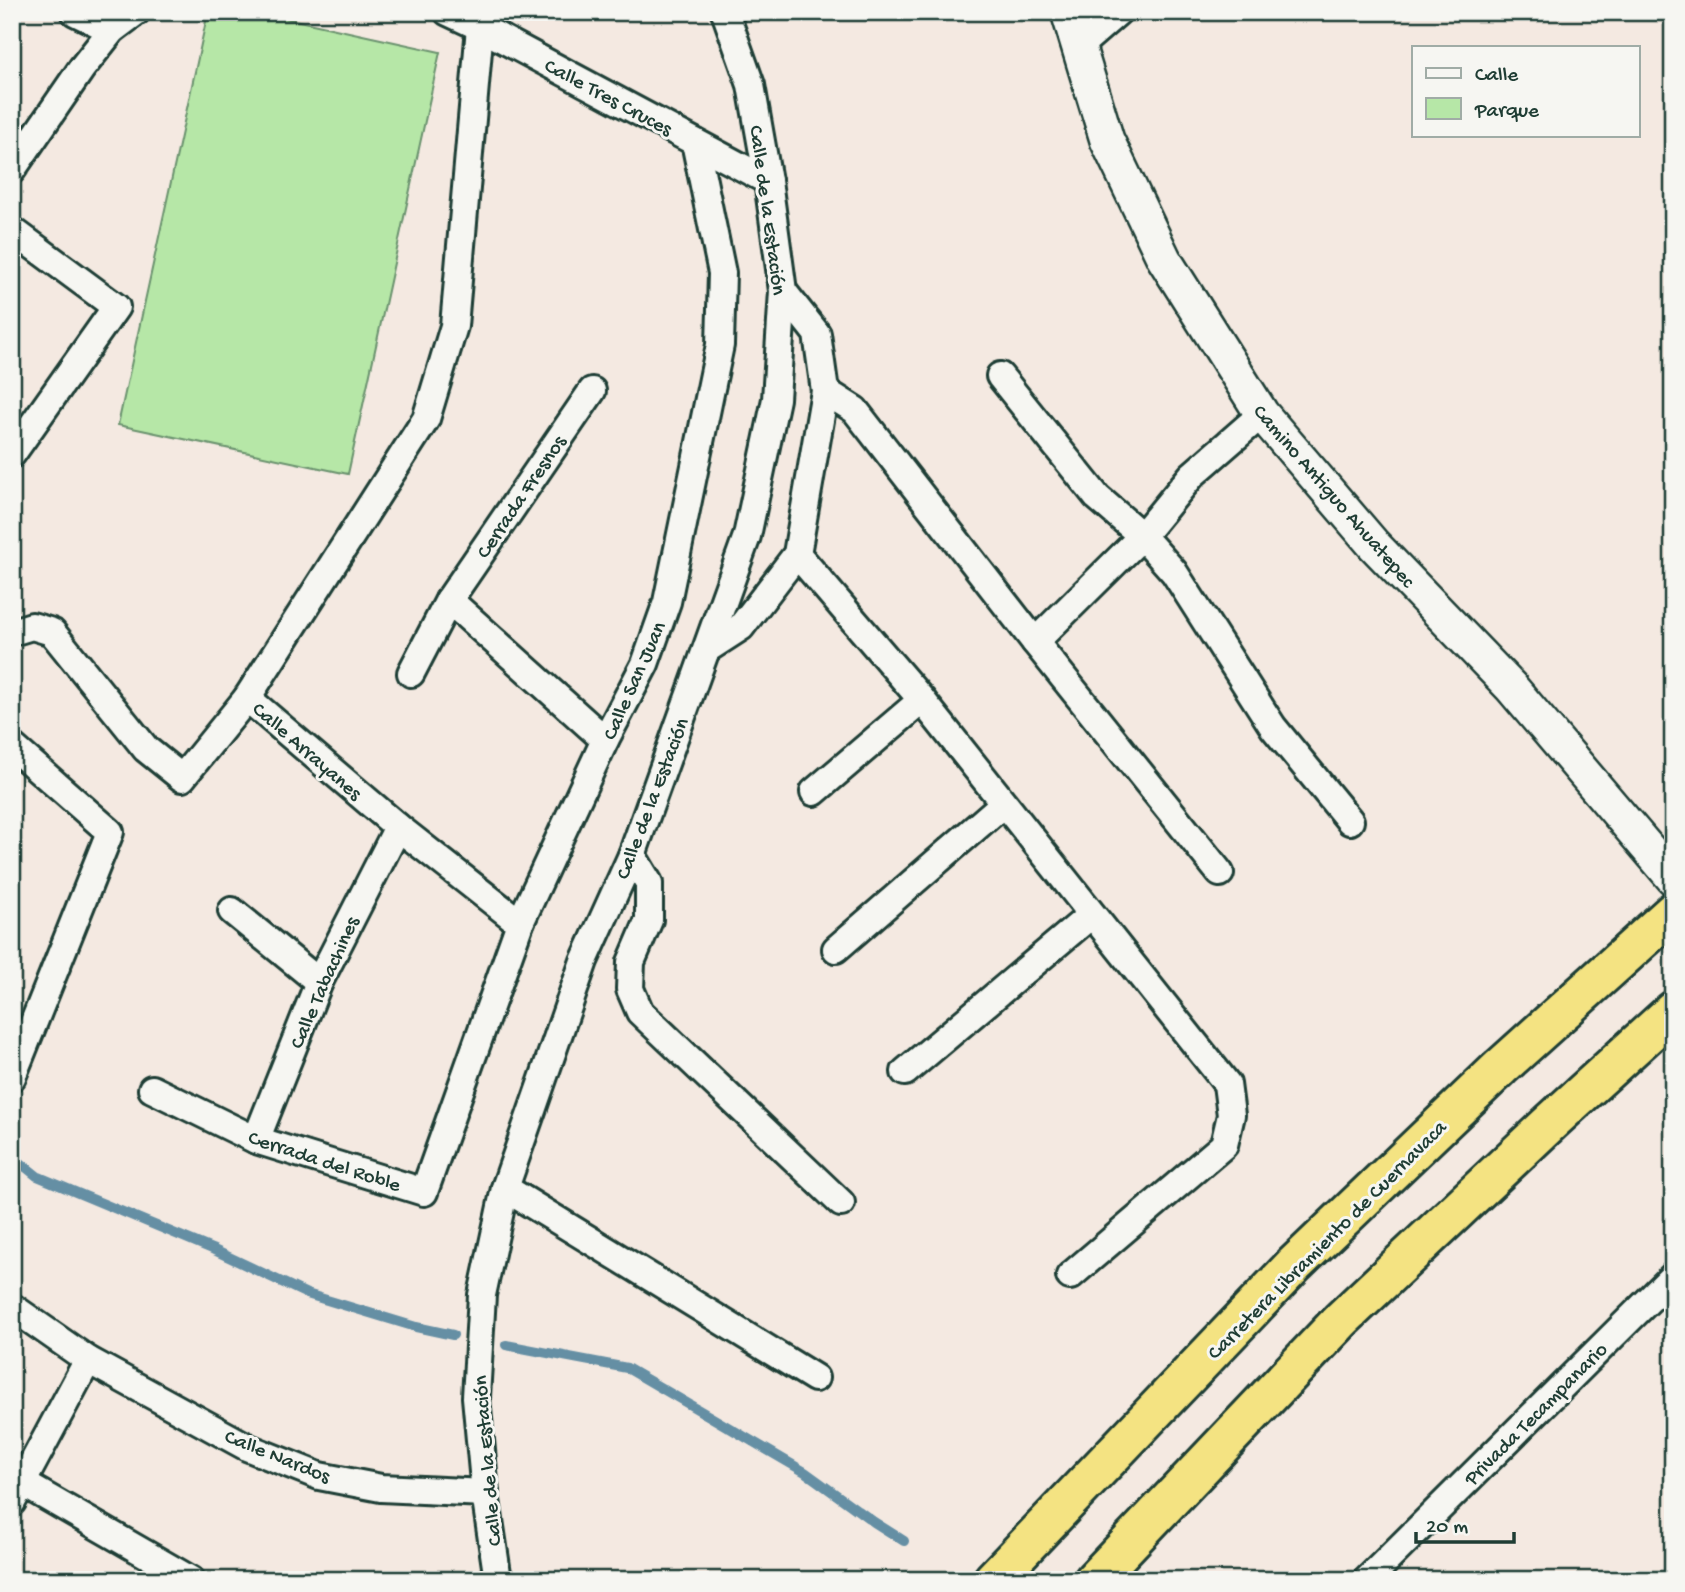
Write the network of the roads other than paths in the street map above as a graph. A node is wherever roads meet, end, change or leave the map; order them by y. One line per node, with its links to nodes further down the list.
1 (75, 12): 8 (street)
2 (136, 12): 8 (street)
3 (448, 12): 7 (street, Calle Tres Cruces)
4 (726, 12): 12 (street, Calle de la Estación)
5 (1068, 12): 9 (street, Camino Antiguo Ahuatepec)
6 (1118, 12): 9 (street)
7 (480, 27): 10 (street, Calle Tres Cruces); 27 (street)
8 (112, 30): 11 (street)
9 (1079, 46): 18 (street, Camino Antiguo Ahuatepec)
10 (695, 142): 12 (street, Calle Tres Cruces); 29 (street, Calle San Juan)
11 (12, 170)
12 (768, 181): 14 (street, Calle de la Estación)
13 (12, 230): 19 (street)
14 (783, 291): 17 (street); 25 (street, Calle de la Estación)
15 (1000, 376): 20 (street)
16 (592, 391): 22 (street, Cerrada Fresnos)
17 (825, 391): 21 (street); 24 (street)
18 (1262, 414): 20 (street); 37 (street, Camino Antiguo Ahuatepec)
19 (12, 454)
20 (1142, 536): 24 (street); 33 (street)
21 (797, 554): 25 (street); 28 (street)
22 (449, 600): 26 (street, Cerrada Fresnos); 29 (street)
23 (22, 629): 27 (street, Calle Arrayanes)
24 (1035, 642): 36 (street)
25 (707, 649): 35 (street, Calle de la Estación)
26 (411, 673)
27 (247, 698): 34 (street, Calle Arrayanes)
28 (922, 700): 31 (street); 32 (street)
29 (605, 740): 41 (street, Calle San Juan)
30 (12, 746): 46 (street)
31 (814, 792)
32 (1003, 804): 40 (street); 42 (street)
33 (1350, 821)
34 (398, 827): 41 (street, Calle Arrayanes); 43 (street, Calle Tabachines)
35 (632, 855): 49 (street, Calle de la Estación); 51 (street)
36 (1220, 873)
37 (1673, 878)
38 (232, 911): 43 (street)
39 (1673, 912): 61 (highway, Carretera Libramiento de Cuernavaca)
40 (1091, 915): 45 (street); 52 (street)
41 (520, 923): 50 (street, Calle San Juan)
42 (836, 949)
43 (319, 982): 48 (street, Calle Tabachines)
44 (1673, 1011): 62 (highway)
45 (905, 1072)
46 (12, 1077)
47 (152, 1089): 48 (street, Cerrada del Roble)
48 (256, 1140): 50 (street, Cerrada del Roble)
49 (505, 1188): 56 (street); 58 (street, Calle de la Estación)
50 (424, 1192)
51 (841, 1203)
52 (1070, 1276)
53 (1673, 1276): 63 (street, Privada Tecampanario)
54 (12, 1307): 55 (street, Calle Nardos)
55 (88, 1360): 57 (street); 58 (street, Calle Nardos)
56 (815, 1378)
57 (16, 1487): 59 (street)
58 (485, 1493): 60 (street, Calle de la Estación)
59 (191, 1580)
60 (498, 1580)
61 (993, 1580)
62 (1094, 1580)
63 (1367, 1580)

